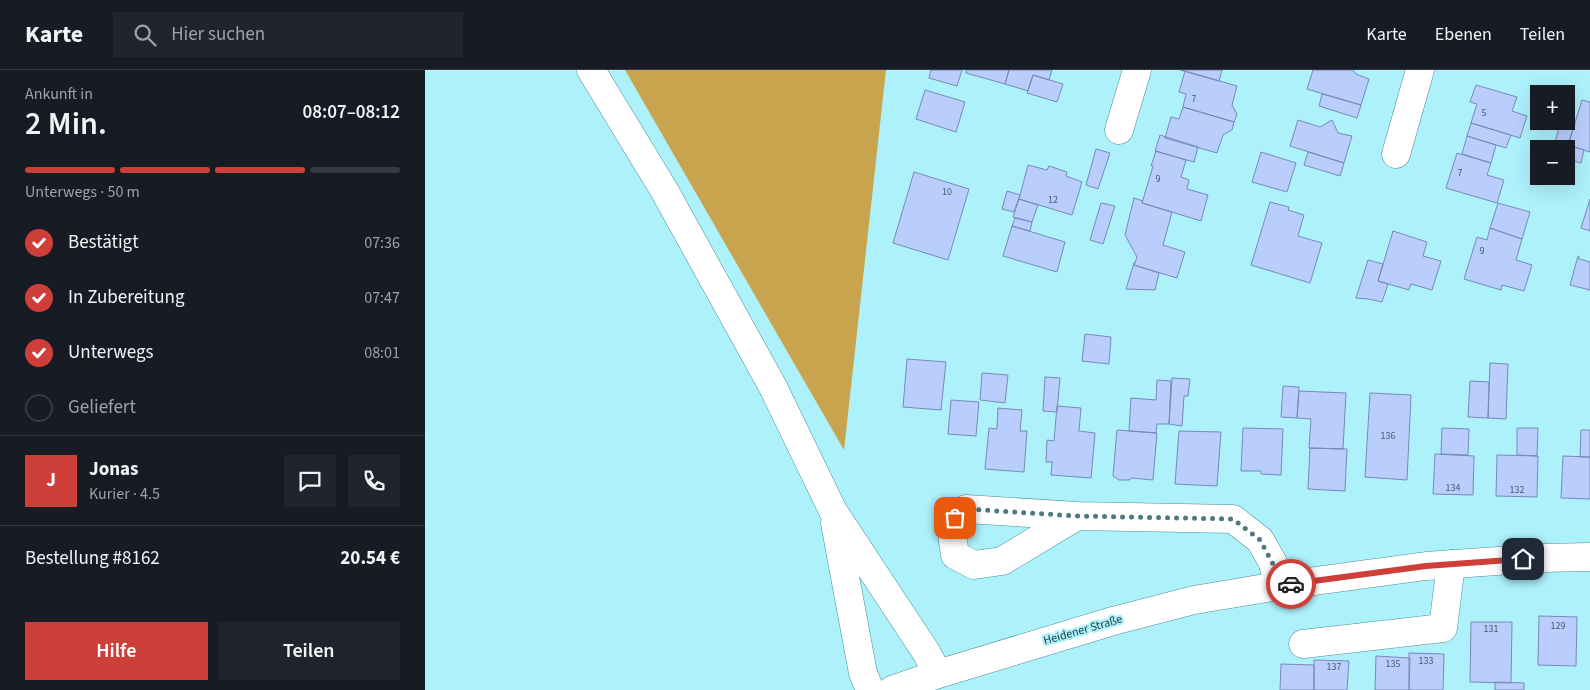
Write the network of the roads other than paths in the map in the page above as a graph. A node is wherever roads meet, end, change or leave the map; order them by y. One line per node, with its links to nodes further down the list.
1 (591, 70): 6 (main road)
2 (1137, 70): 4 (main road)
3 (1420, 70): 5 (main road)
4 (1119, 130)
5 (1395, 154)
6 (833, 511): 12 (main road); 13 (main road)
7 (1077, 516): 10 (main road)
8 (1590, 557): 9 (main road, Heidener Straße)
9 (1451, 564): 10 (main road, Heidener Straße); 11 (main road)
10 (1278, 586): 12 (main road, Heidener Straße)
11 (1303, 644)
12 (937, 674): 14 (main road, Heidener Straße)
13 (870, 690)
14 (892, 690)

